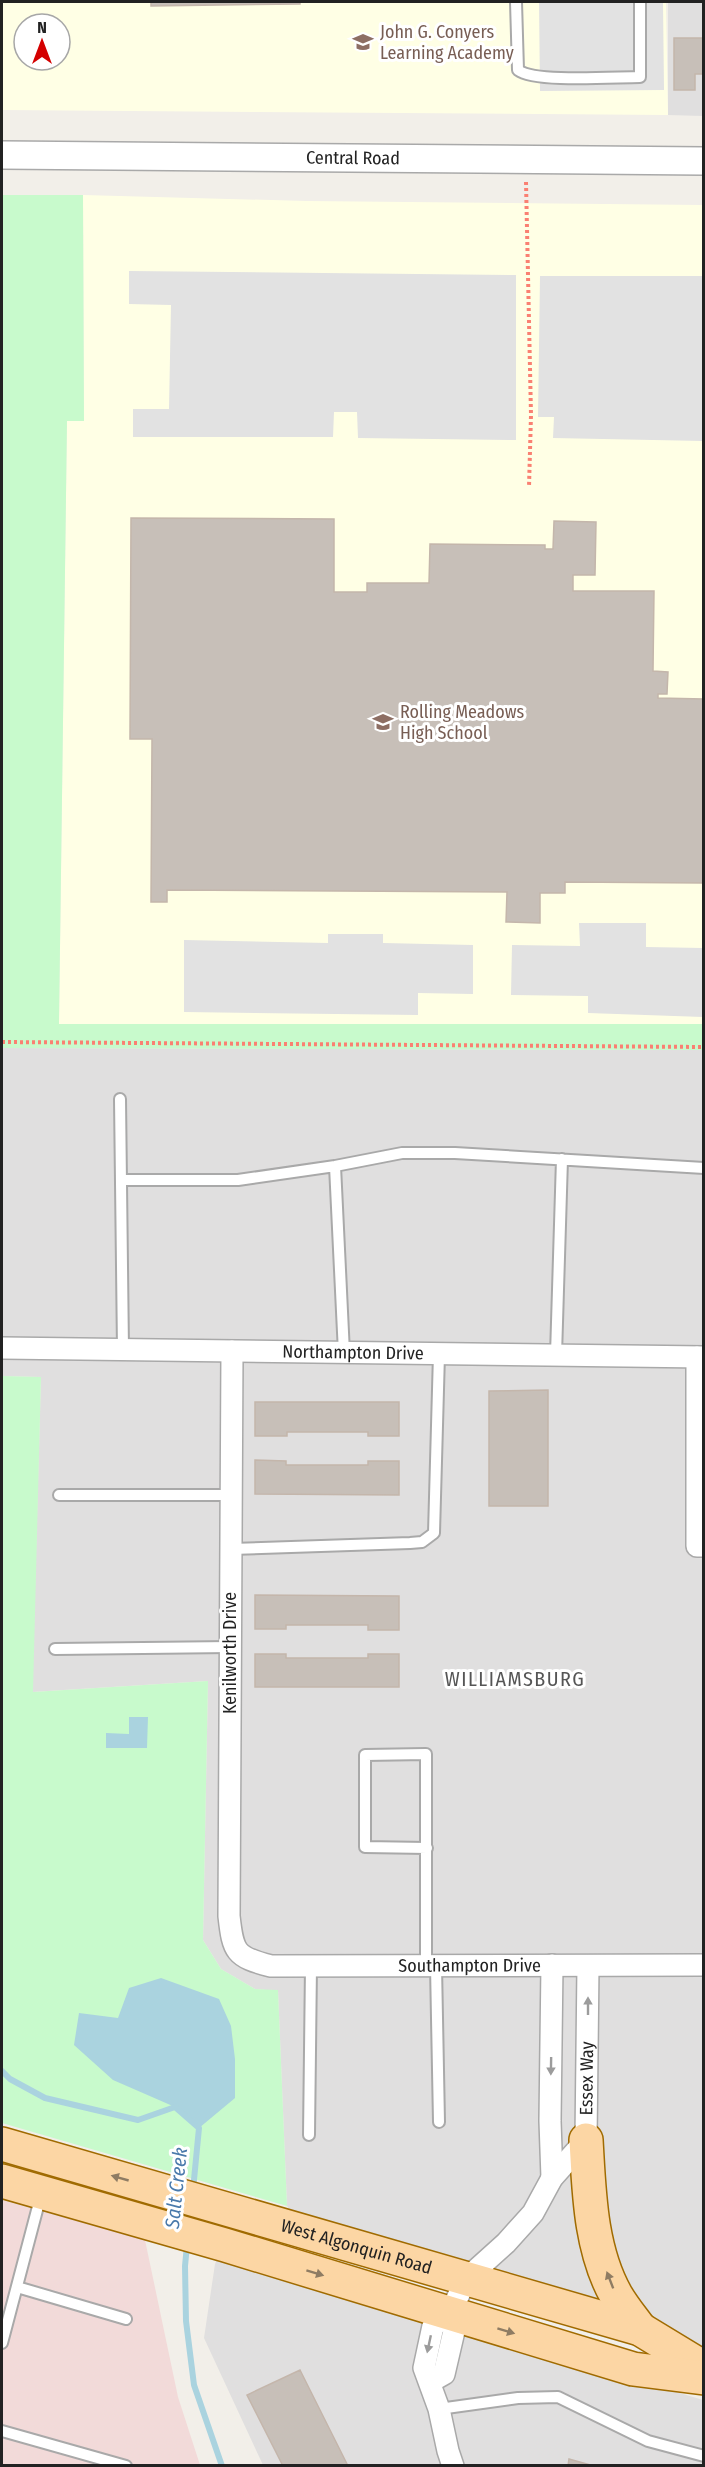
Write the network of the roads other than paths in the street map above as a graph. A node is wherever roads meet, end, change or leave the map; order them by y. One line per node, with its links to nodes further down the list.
1 (516, 2): 2 (lane)
2 (640, 2)
3 (2, 155): 4 (street, Central Road)
4 (704, 161)
5 (120, 1100): 9 (lane)
6 (562, 1159): 7 (lane); 8 (lane); 15 (lane)
7 (335, 1166): 9 (lane); 13 (lane)
8 (704, 1168)
9 (121, 1180): 11 (lane)
10 (2, 1348): 11 (street, Northampton Drive)
11 (123, 1350): 12 (street, Northampton Drive)
12 (232, 1351): 13 (street, Northampton Drive); 18 (street, Kenilworth Drive)
13 (344, 1353): 14 (street, Northampton Drive)
14 (438, 1354): 15 (street, Northampton Drive); 20 (lane)
15 (556, 1355): 16 (street, Northampton Drive)
16 (700, 1357): 19 (street)
17 (59, 1495): 18 (lane)
18 (231, 1495): 20 (street, Kenilworth Drive)
19 (704, 1546)
20 (231, 1549): 21 (street, Kenilworth Drive)
21 (231, 1647): 22 (lane); 24 (street, Kenilworth Drive)
22 (56, 1648)
23 (427, 1848): 23 (lane); 28 (lane)
24 (239, 1954): 27 (street, Southampton Drive)
25 (552, 1965): 28 (street, Southampton Drive); 29 (street, Southampton Drive); 34 (street, Essex Way, one-way to 34)
26 (704, 1965): 29 (street, Southampton Drive)
27 (311, 1966): 28 (street, Southampton Drive); 31 (lane)
28 (431, 1966): 30 (lane)
29 (588, 1966): 32 (street, Essex Way, one-way to 29)
30 (438, 2122)
31 (309, 2135)
32 (586, 2140): 34 (street, Essex Way); 41 (main road, one-way to 32)
33 (2, 2144): 37 (main road, West Algonquin Road, one-way to 33)
34 (552, 2178): 37 (street, Essex Way)
35 (2, 2181): 36 (main road, West Algonquin Road)
36 (42, 2192): 38 (lane); 39 (main road, West Algonquin Road, one-way to 39)
37 (466, 2279): 39 (street, Essex Way); 41 (main road, West Algonquin Road)
38 (17, 2287): 40 (lane); 42 (lane)
39 (450, 2314): 44 (main road, West Algonquin Road, one-way to 44); 45 (street, Essex Way)
40 (126, 2319)
41 (640, 2330): 43 (main road, West Algonquin Road)
42 (2, 2343)
43 (704, 2368)
44 (704, 2378)
45 (439, 2409): 47 (lane); 49 (street, Essex Way)
46 (2, 2431): 48 (lane)
47 (704, 2456)
48 (126, 2466)
49 (453, 2466)

